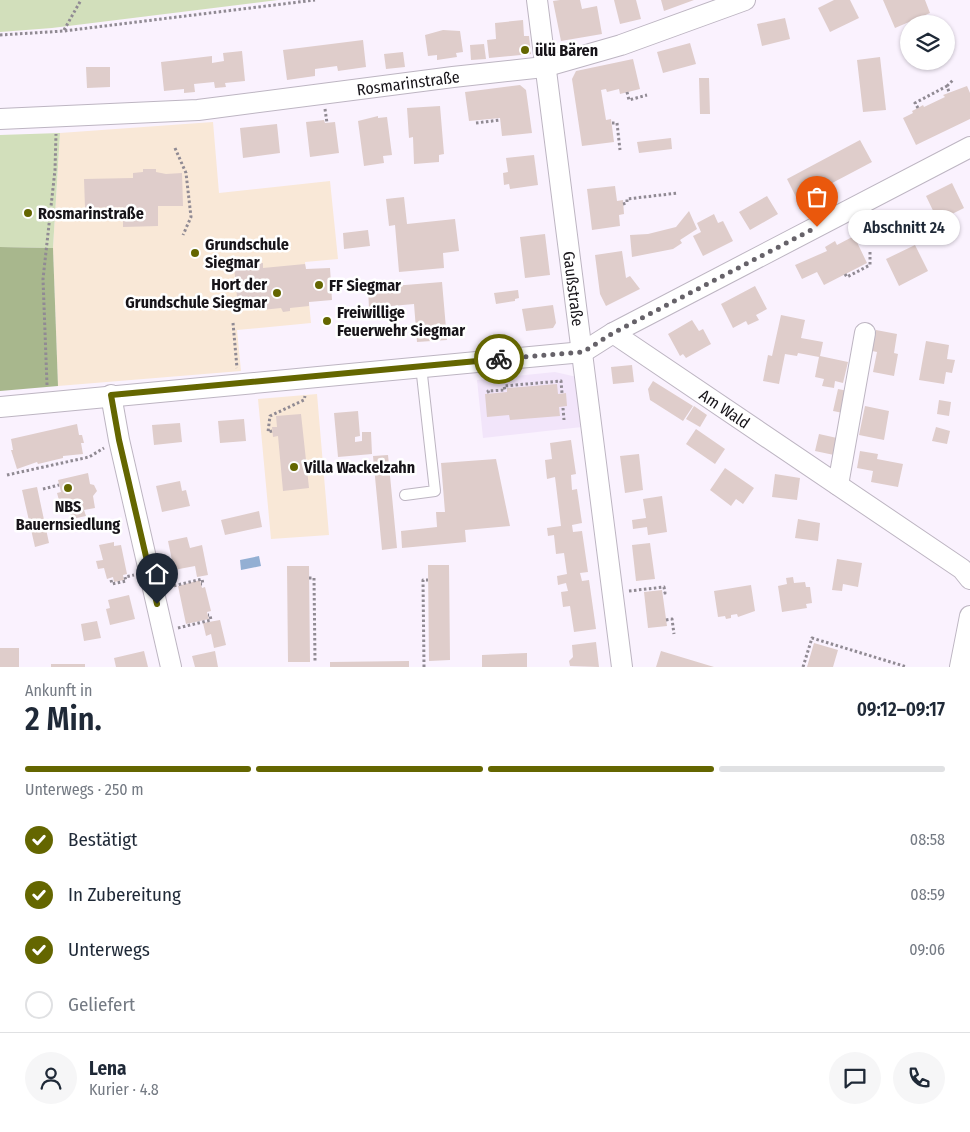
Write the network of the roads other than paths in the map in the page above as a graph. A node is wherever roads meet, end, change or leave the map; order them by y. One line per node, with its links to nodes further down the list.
1 (537, 0): 3 (street, Gaußstraße)
2 (745, 0): 3 (street, Rosmarinstraße)
3 (544, 68): 4 (street, Rosmarinstraße); 8 (street, Gaußstraße)
4 (0, 119)
5 (970, 147): 6 (street)
6 (613, 333): 8 (street); 12 (street, Am Wald)
7 (865, 333): 12 (street)
8 (583, 352): 9 (street); 17 (street, Gaußstraße)
9 (421, 366): 10 (street); 13 (lane)
10 (111, 395): 11 (street); 16 (street)
11 (0, 407)
12 (838, 485): 14 (street, Am Wald)
13 (405, 495)
14 (970, 579)
15 (970, 616): 18 (street)
16 (171, 667)
17 (622, 667)
18 (960, 667)

